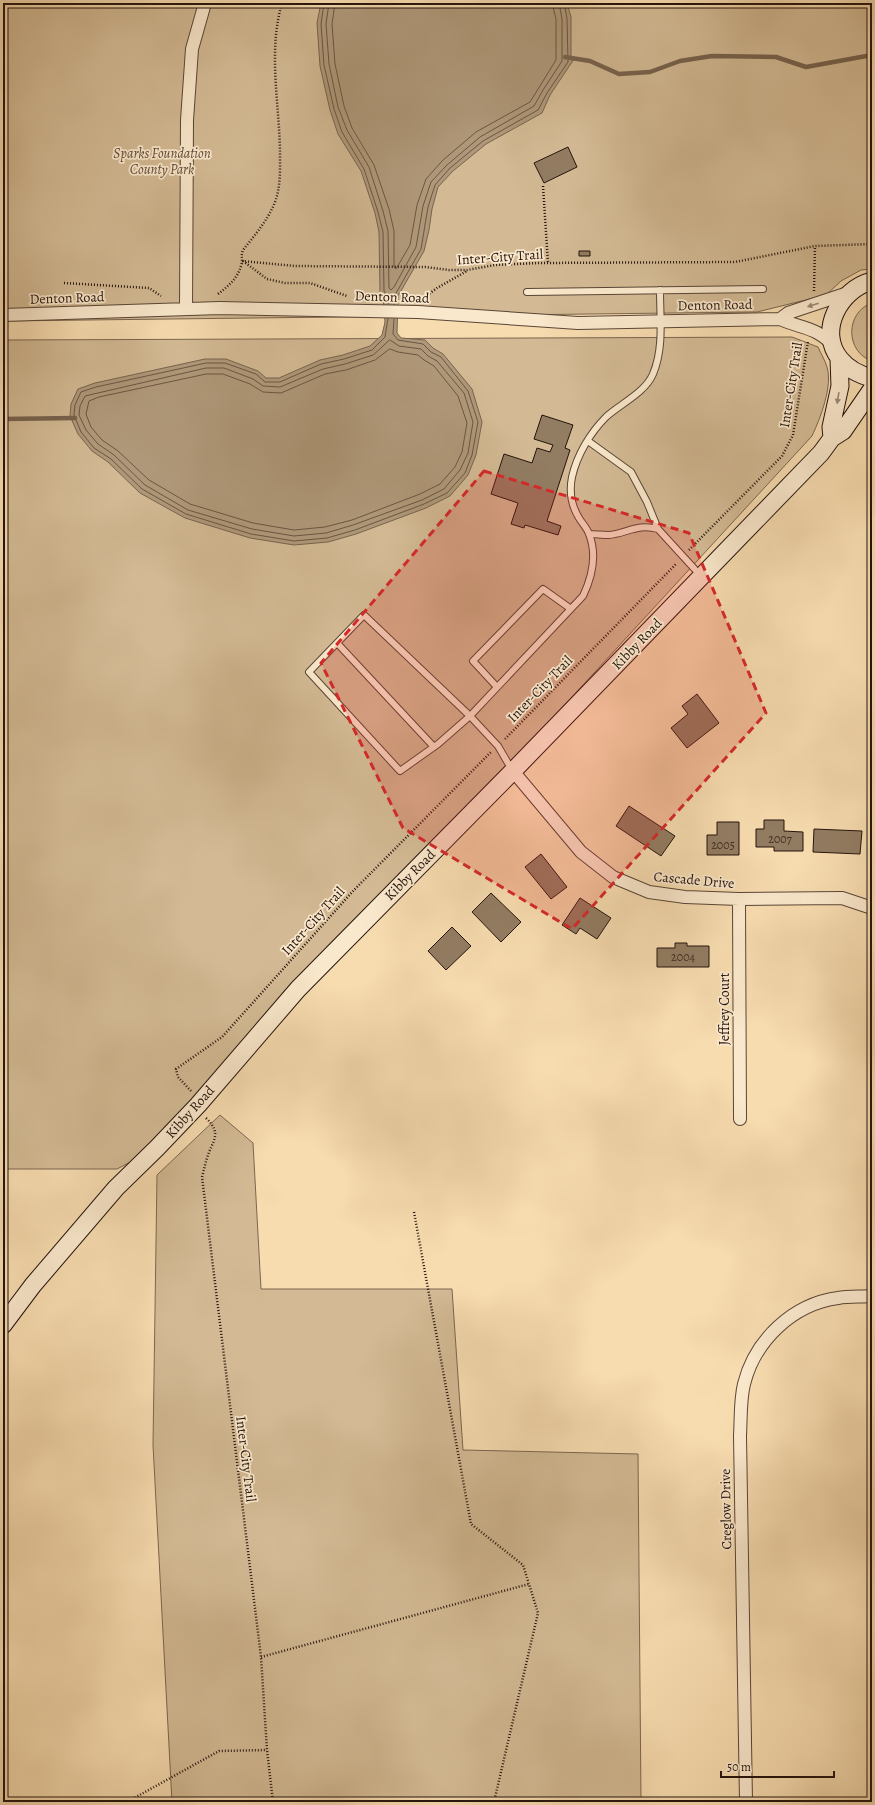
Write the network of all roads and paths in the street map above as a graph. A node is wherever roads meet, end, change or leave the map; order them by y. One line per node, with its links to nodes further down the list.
1 (205, 3): 20 (street)
2 (282, 3): 6 (path)
3 (543, 186): 7 (path)
4 (872, 244): 5 (path, Inter-City Trail)
5 (815, 246): 7 (path, Inter-City Trail); 18 (path)
6 (242, 261): 8 (path, Inter-City Trail); 15 (path); 16 (path)
7 (548, 263): 8 (path, Inter-City Trail)
8 (467, 270): 19 (path)
9 (872, 281): 14 (main road)
10 (64, 283): 17 (path)
11 (763, 289): 12 (lane)
12 (660, 290): 13 (lane); 23 (lane)
13 (527, 292)
14 (848, 293): 18 (street, Denton Road, one-way to 18); 25 (main road)
15 (219, 294)
16 (348, 296)
17 (166, 300)
18 (813, 305): 22 (street, Denton Road)
19 (416, 307): 20 (street, Denton Road); 23 (street, Denton Road)
20 (186, 309): 21 (street, Denton Road)
21 (3, 315)
22 (780, 319): 23 (street, Denton Road); 24 (street, Denton Road)
23 (660, 321): 29 (lane)
24 (810, 328): 25 (street, Denton Road); 32 (path, Inter-City Trail)
25 (837, 352): 26 (main road); 28 (main road, one-way to 28)
26 (872, 378)
27 (872, 389): 28 (main road, Kibby Road)
28 (832, 438): 33 (main road, Kibby Road)
29 (588, 441): 30 (lane); 31 (lane)
30 (658, 528): 31 (lane); 32 (lane)
31 (589, 534): 34 (lane)
32 (683, 557): 33 (lane); 38 (path, Inter-City Trail)
33 (702, 577): 40 (main road, Kibby Road)
34 (571, 609): 36 (lane); 36 (lane)
35 (337, 643): 37 (lane); 39 (lane); 39 (lane)
36 (497, 687): 37 (lane)
37 (470, 716): 38 (lane); 39 (lane)
38 (498, 746): 40 (lane); 43 (path, Inter-City Trail)
39 (434, 748)
40 (513, 771): 41 (street, Cascade Drive); 48 (main road, Kibby Road)
41 (739, 899): 42 (street, Cascade Drive); 44 (street, Jeffrey Court)
42 (872, 908)
43 (187, 1088)
44 (740, 1119)
45 (210, 1122): 50 (path, Inter-City Trail)
46 (414, 1212): 49 (path)
47 (872, 1296): 55 (street, Creglow Drive)
48 (3, 1325)
49 (529, 1584): 50 (path); 54 (path)
50 (261, 1657): 51 (path, Inter-City Trail)
51 (267, 1750): 52 (path); 53 (path, Inter-City Trail)
52 (127, 1802)
53 (273, 1802)
54 (494, 1802)
55 (746, 1802)

